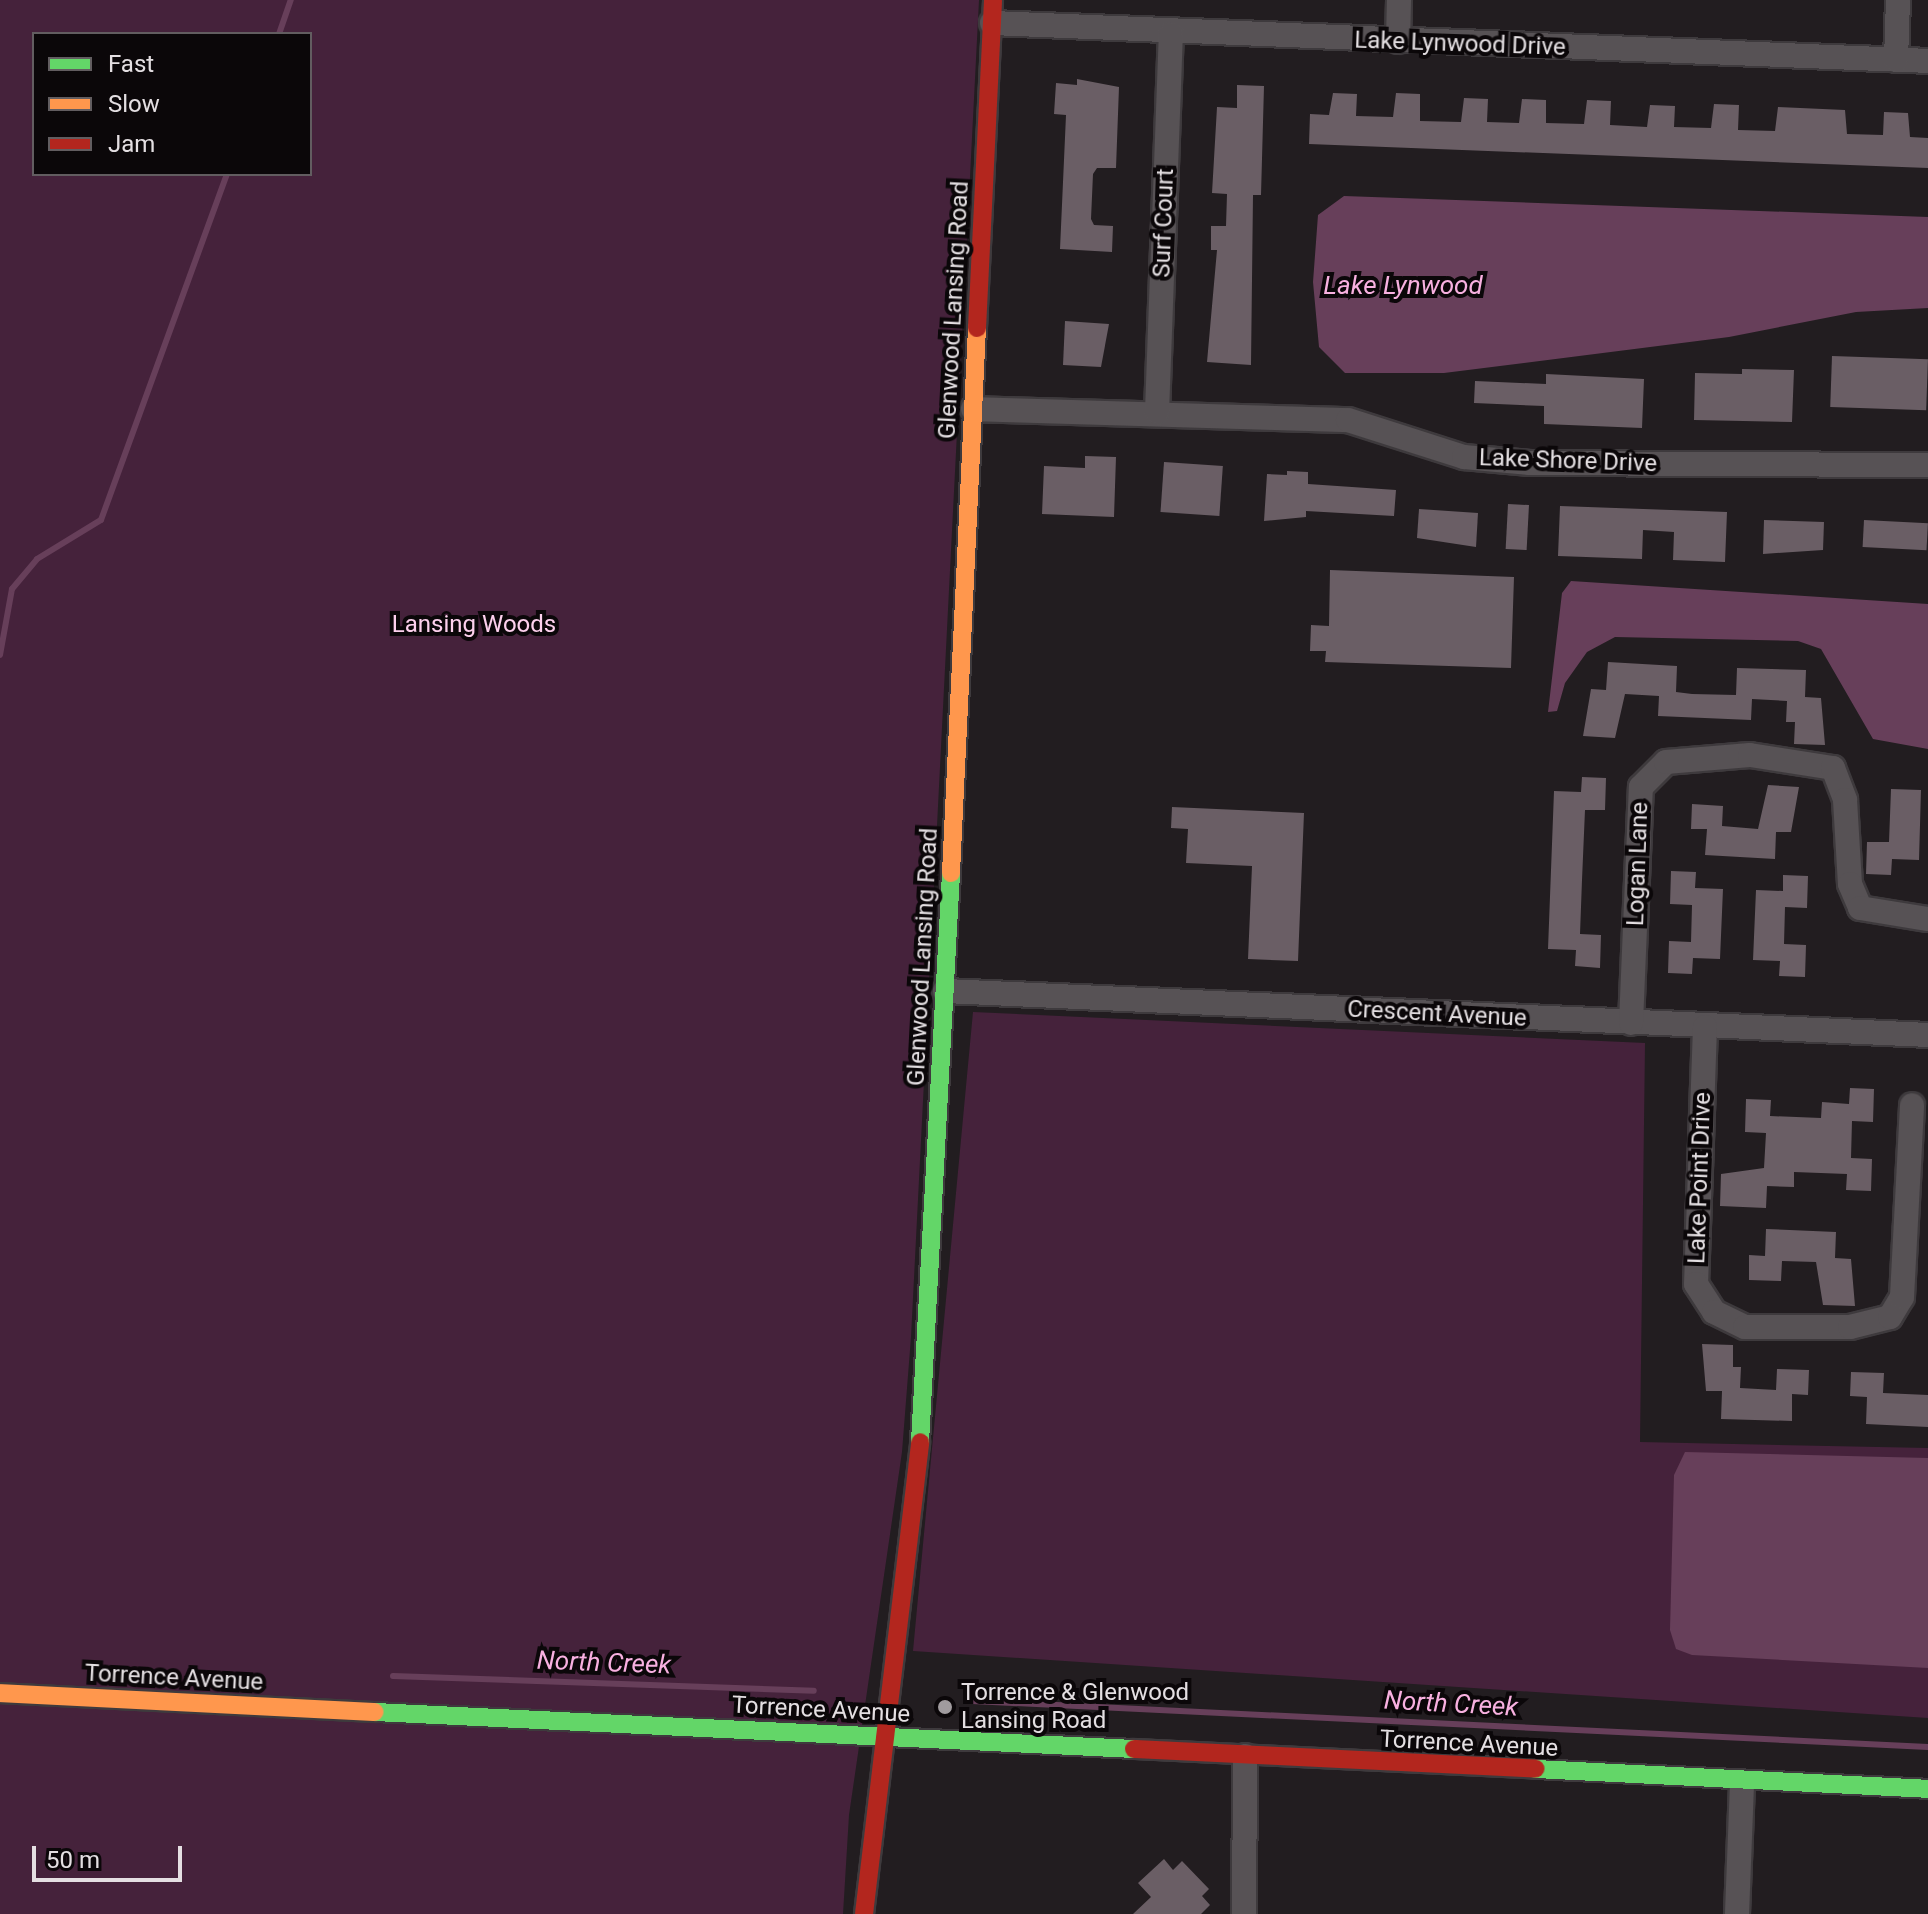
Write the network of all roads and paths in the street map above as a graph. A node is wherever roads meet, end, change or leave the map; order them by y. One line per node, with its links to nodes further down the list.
1 (1399, 0): 5 (street)
2 (1898, 0): 6 (street)
3 (992, 12): 4 (street, Lake Lynwood Drive); 8 (main road, Glenwood Lansing Road)
4 (1171, 34): 5 (street, Lake Lynwood Drive); 9 (street, Surf Court)
5 (1398, 41): 6 (street, Lake Lynwood Drive)
6 (1896, 60): 7 (street, Lake Lynwood Drive)
7 (1928, 61)
8 (973, 409): 9 (street, Lake Shore Drive); 12 (main road, Glenwood Lansing Road)
9 (1157, 412): 10 (street, Lake Shore Drive)
10 (1928, 465)
11 (1928, 919): 13 (street, Logan Lane)
12 (945, 991): 13 (street, Crescent Avenue); 19 (main road, Glenwood Lansing Road)
13 (1631, 1023): 14 (street, Crescent Avenue)
14 (1705, 1027): 15 (street, Crescent Avenue); 17 (street, Lake Point Drive)
15 (1928, 1035)
16 (1912, 1105): 17 (street, Lake Point Drive)
17 (1919, 1153)
18 (0, 1693): 19 (main road, Torrence Avenue)
19 (885, 1737): 20 (main road, Torrence Avenue); 23 (main road, Glenwood Lansing Road)
20 (1245, 1756): 21 (main road, Torrence Avenue); 24 (street)
21 (1742, 1783): 22 (main road, Torrence Avenue); 25 (street)
22 (1928, 1789)
23 (864, 1914)
24 (1244, 1914)
25 (1737, 1914)

